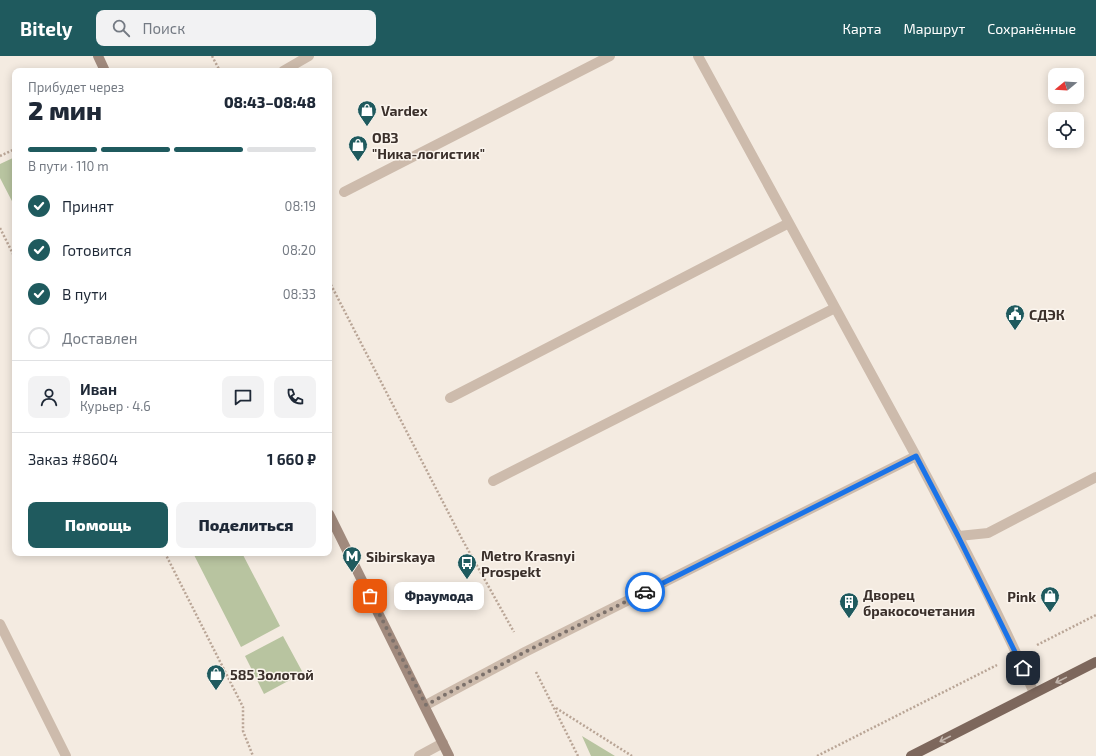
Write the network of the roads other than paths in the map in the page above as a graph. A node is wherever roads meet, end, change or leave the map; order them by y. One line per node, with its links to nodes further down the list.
1 (98, 56): 5 (main road)
2 (309, 56): 6 (lane)
3 (610, 56): 7 (lane)
4 (698, 56): 8 (lane)
5 (104, 68)
6 (288, 68)
7 (344, 192)
8 (789, 223): 9 (lane); 10 (lane)
9 (835, 308): 11 (lane); 13 (lane)
10 (450, 398)
11 (916, 456): 15 (lane); 19 (lane)
12 (1096, 477): 15 (lane)
13 (493, 481)
14 (332, 520): 19 (main road)
15 (958, 536): 18 (lane)
16 (0, 624): 21 (lane)
17 (1096, 662): 18 (main road, one-way to 18)
18 (1034, 693): 24 (main road, one-way to 24)
19 (426, 705): 20 (main road)
20 (443, 743): 22 (lane); 23 (main road)
21 (66, 756)
22 (419, 756)
23 (449, 756)
24 (911, 756)

